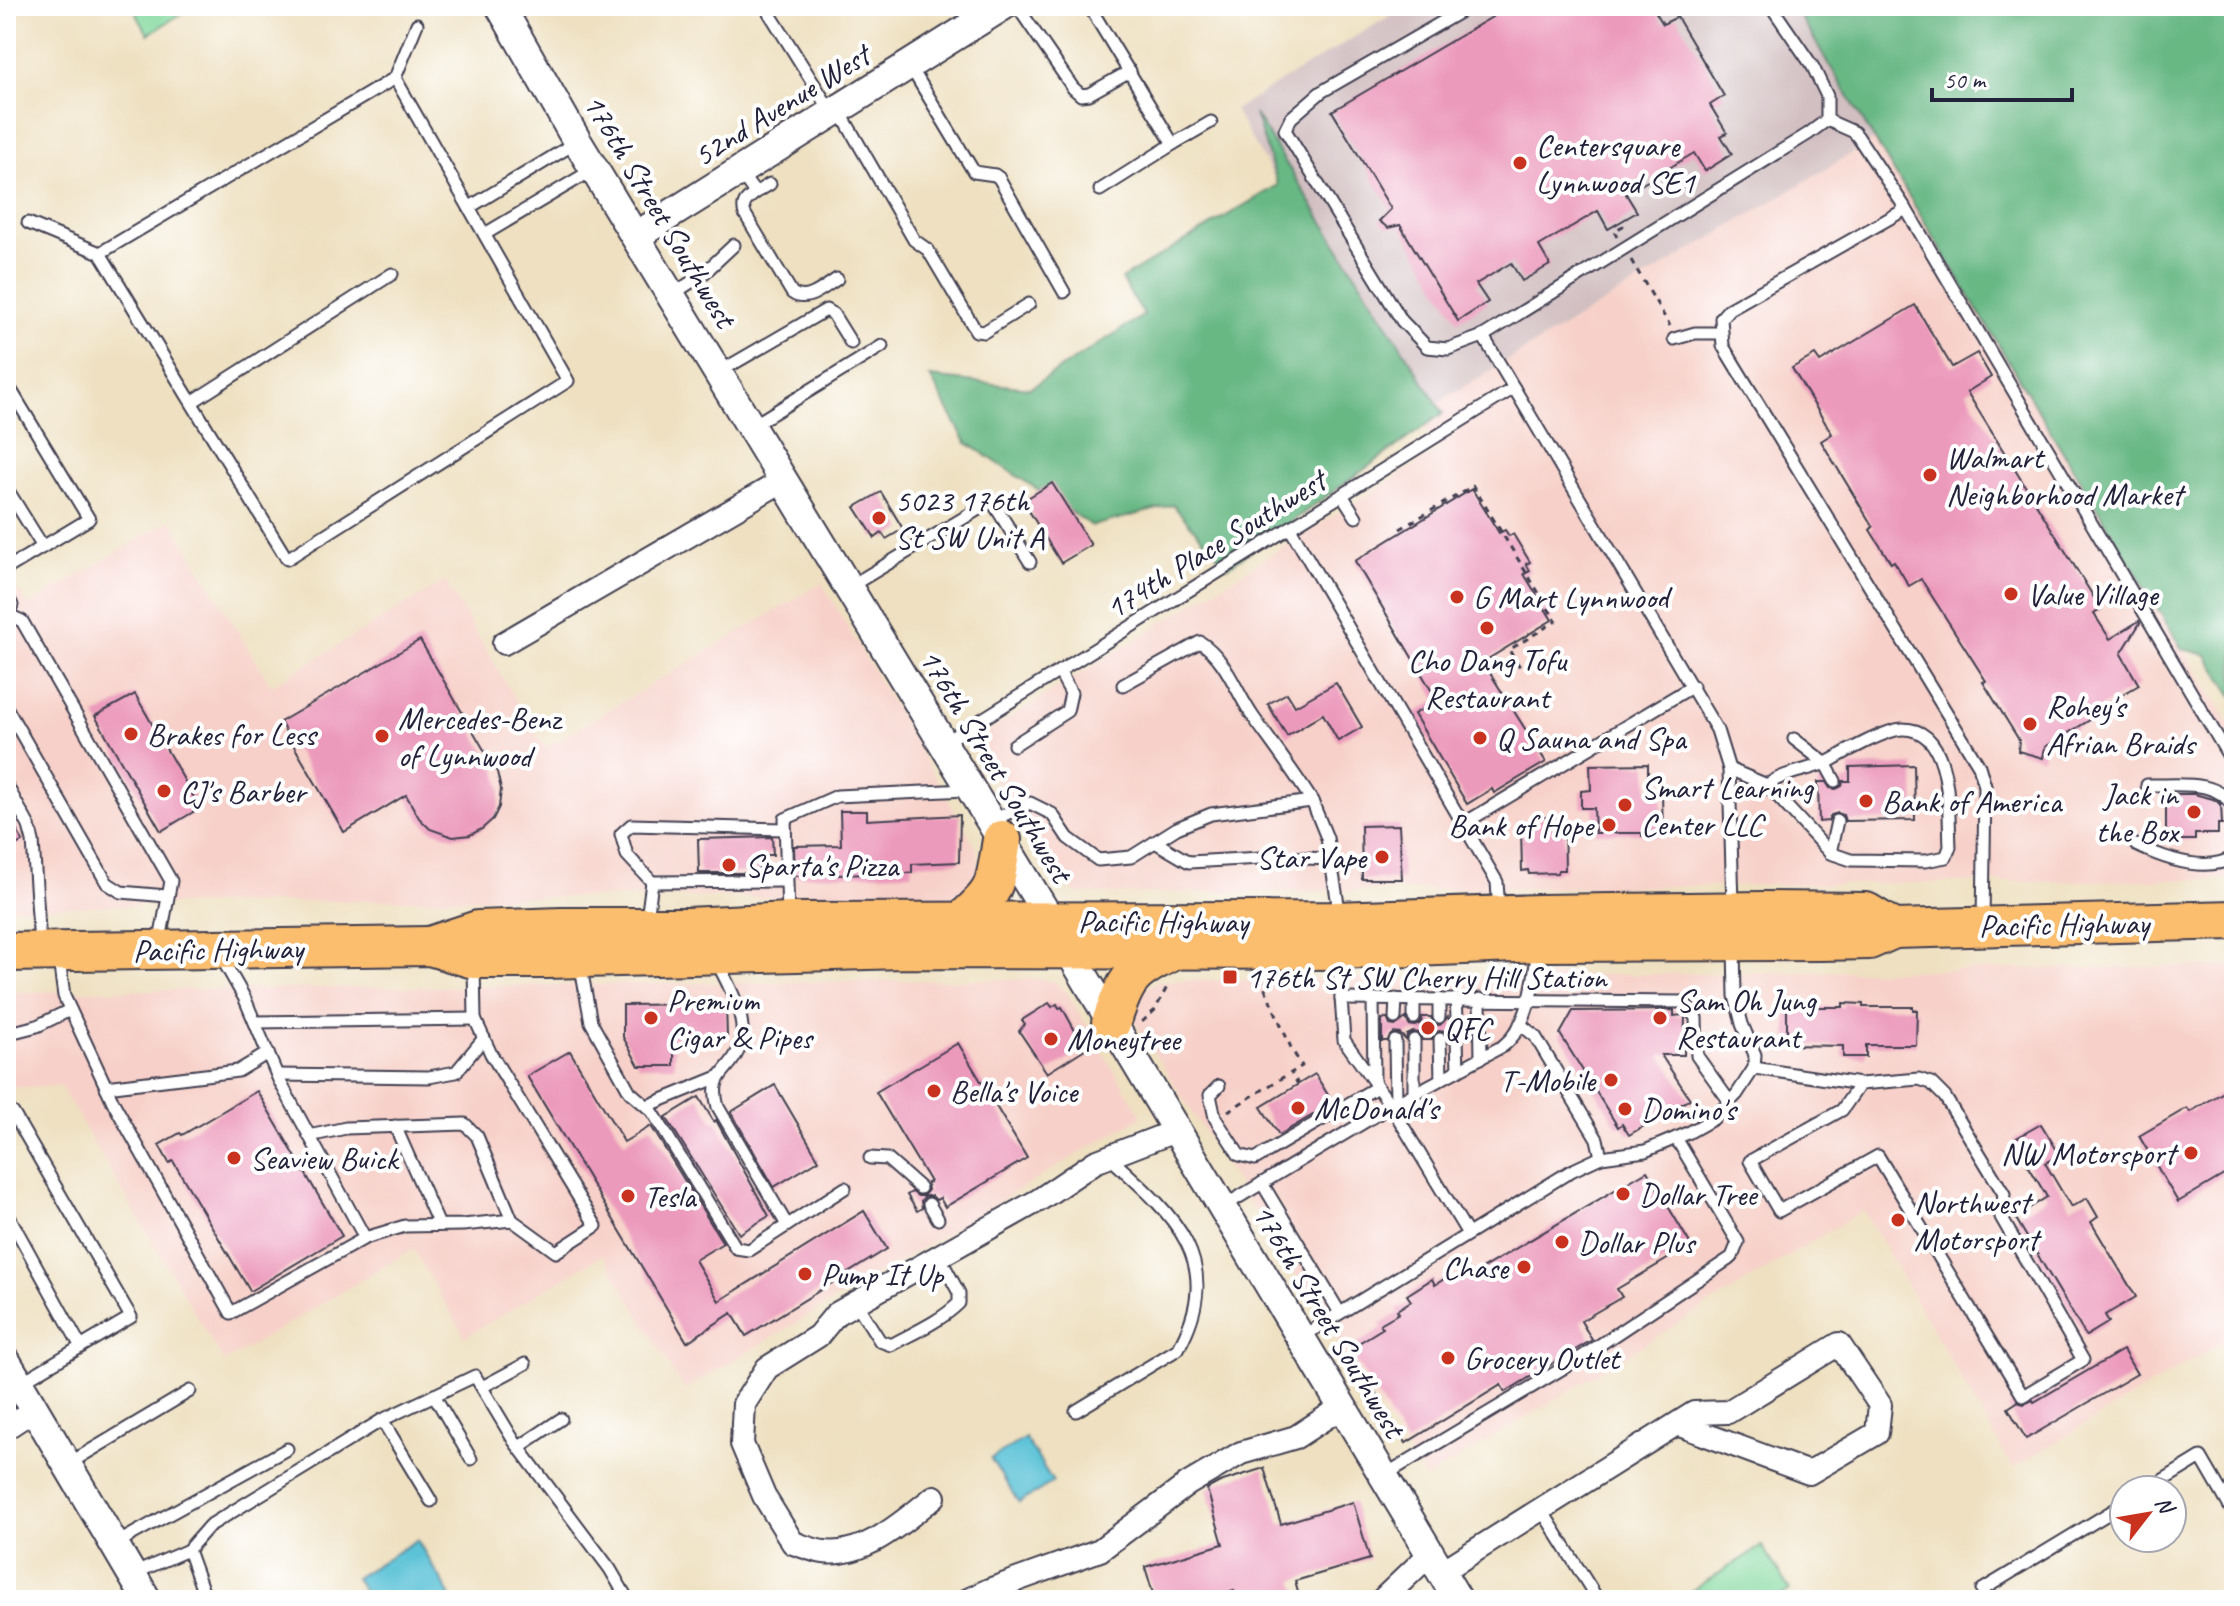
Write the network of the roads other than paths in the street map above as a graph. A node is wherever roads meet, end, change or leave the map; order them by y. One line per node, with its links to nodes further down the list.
1 (500, 6): 16 (street, 176th Street Southwest)
2 (765, 6): 13 (lane)
3 (1003, 6): 8 (street, 52nd Avenue West)
4 (1017, 6): 11 (lane)
5 (1089, 6): 11 (lane)
6 (1470, 6): 35 (lane)
7 (1771, 6): 14 (lane)
8 (966, 16): 10 (street, 52nd Avenue West)
9 (417, 24): 12 (lane)
10 (909, 65): 13 (street, 52nd Avenue West); 31 (lane)
11 (1130, 71): 17 (lane)
12 (395, 78): 22 (lane); 28 (lane)
13 (835, 112): 19 (street, 52nd Avenue West); 33 (lane)
14 (1827, 120): 23 (lane); 35 (lane)
15 (1211, 122): 17 (lane)
16 (577, 141): 18 (street, 176th Street Southwest); 22 (lane)
17 (1173, 144): 21 (lane)
18 (594, 169): 25 (lane); 26 (street, 176th Street Southwest)
19 (748, 182): 20 (lane); 26 (street, 52nd Avenue West); 30 (lane)
20 (770, 184)
21 (1100, 190)
22 (470, 207): 25 (lane)
23 (1906, 209): 34 (lane); 64 (lane)
24 (28, 223): 28 (lane)
25 (485, 234): 42 (lane)
26 (636, 236): 32 (street, 176th Street Southwest)
27 (734, 245): 32 (lane)
28 (100, 253): 42 (lane)
29 (392, 274): 42 (lane)
30 (837, 279)
31 (1064, 292)
32 (672, 295): 39 (street, 176th Street Southwest)
33 (1029, 304)
34 (1720, 333): 36 (lane); 89 (lane)
35 (1483, 336): 41 (lane)
36 (1676, 339)
37 (851, 343): 39 (lane)
38 (882, 346): 43 (lane)
39 (719, 372): 43 (street, 176th Street Southwest)
40 (6, 382): 49 (lane)
41 (1514, 388): 46 (lane, 174th Place Southwest); 58 (lane)
42 (192, 402)
43 (751, 426): 44 (street, 176th Street Southwest)
44 (784, 480): 52 (street, 176th Street Southwest); 55 (street)
45 (7, 489): 49 (lane)
46 (1342, 495): 47 (lane); 48 (lane, 174th Place Southwest)
47 (1356, 517)
48 (1290, 528): 56 (lane, 174th Place Southwest); 74 (lane)
49 (43, 547): 51 (lane)
50 (1030, 562): 52 (lane)
51 (6, 569)
52 (849, 587): 61 (street, 176th Street Southwest)
53 (6, 594): 54 (lane)
54 (8, 615): 84 (lane)
55 (504, 643)
56 (1059, 671): 61 (lane, 174th Place Southwest); 62 (lane)
57 (1123, 685): 71 (lane)
58 (1693, 686): 65 (lane); 74 (lane)
59 (6, 707): 84 (lane)
60 (1794, 739): 63 (lane)
61 (944, 744): 70 (street, 176th Street Southwest)
62 (1014, 745)
63 (1825, 763): 66 (lane); 68 (lane); 79 (lane)
64 (2234, 765)
65 (1729, 769): 68 (lane); 90 (lane)
66 (1835, 781)
67 (6, 784): 99 (lane)
68 (1767, 785): 79 (lane)
69 (2147, 785): 72 (lane)
70 (972, 790): 75 (lane); 76 (street, 176th Street Southwest)
71 (1312, 801): 77 (lane); 81 (lane)
72 (2234, 807)
73 (1837, 821): 79 (lane)
74 (1463, 824): 85 (lane)
75 (785, 829): 82 (lane); 83 (lane)
76 (996, 830): 77 (lane); 88 (highway); 92 (street, 176th Street Southwest)
77 (1155, 842): 81 (lane)
78 (2136, 845): 80 (lane)
79 (1830, 853)
80 (2234, 857)
81 (1331, 859): 93 (lane)
82 (786, 881): 83 (lane); 87 (lane)
83 (652, 882): 91 (lane)
84 (167, 896): 98 (lane)
85 (1499, 915): 90 (highway, Pacific Highway); 93 (highway, Pacific Highway)
86 (2234, 920): 89 (highway, Pacific Highway)
87 (789, 922): 88 (highway, Pacific Highway); 91 (highway, Pacific Highway)
88 (961, 922): 92 (highway, Pacific Highway)
89 (1983, 925): 90 (highway, Pacific Highway)
90 (1733, 926): 94 (highway, Pacific Highway); 129 (lane)
91 (646, 928): 95 (highway, Pacific Highway); 103 (highway)
92 (1059, 935): 93 (highway, Pacific Highway); 97 (highway, Pacific Highway); 100 (highway, Pacific Highway); 119 (street, 176th Street Southwest)
93 (1339, 935): 94 (highway, Pacific Highway); 97 (highway, Pacific Highway); 104 (lane)
94 (1539, 942): 111 (lane)
95 (430, 946): 96 (highway, Pacific Highway); 102 (highway, Pacific Highway)
96 (216, 948): 98 (highway, Pacific Highway); 118 (lane)
97 (1177, 949): 119 (highway)
98 (158, 950): 99 (highway, Pacific Highway)
99 (35, 952): 112 (lane)
100 (714, 954): 101 (highway, Pacific Highway); 132 (lane)
101 (580, 958): 103 (highway, Pacific Highway); 141 (lane)
102 (474, 959): 103 (highway, Pacific Highway); 117 (lane)
103 (524, 959)
104 (1341, 999): 105 (lane); 134 (lane)
105 (1373, 999): 106 (lane); 134 (lane)
106 (1396, 999): 107 (lane); 115 (lane)
107 (1414, 999): 108 (lane); 116 (lane)
108 (1439, 999): 109 (lane); 113 (lane)
109 (1456, 999): 110 (lane); 114 (lane)
110 (1480, 999): 111 (lane); 128 (lane)
111 (1529, 999): 120 (lane); 139 (lane)
112 (70, 1010): 121 (lane); 137 (lane)
113 (1439, 1017)
114 (1457, 1017)
115 (1395, 1018)
116 (1414, 1018)
117 (475, 1019): 118 (lane); 122 (lane)
118 (255, 1022): 127 (lane)
119 (1125, 1024): 144 (street, 176th Street Southwest)
120 (1520, 1024): 128 (lane); 148 (lane)
121 (6, 1034)
122 (484, 1038): 131 (lane); 157 (lane)
123 (1440, 1039): 133 (lane)
124 (1457, 1039): 130 (lane)
125 (1414, 1040): 138 (lane)
126 (1395, 1041): 140 (lane)
127 (268, 1053): 131 (lane); 137 (lane)
128 (1481, 1058): 130 (lane)
129 (1754, 1068): 135 (lane); 139 (lane)
130 (1458, 1070): 133 (lane)
131 (277, 1075): 145 (lane)
132 (718, 1077): 141 (lane); 159 (lane)
133 (1441, 1079): 138 (lane)
134 (1376, 1084): 136 (lane); 140 (lane)
135 (1860, 1084): 135 (lane)
136 (1219, 1086)
137 (106, 1087): 161 (lane)
138 (1414, 1093): 140 (lane)
139 (1730, 1102): 146 (lane)
140 (1394, 1104): 150 (lane); 160 (lane)
141 (647, 1106): 159 (lane)
142 (6, 1108): 166 (lane)
143 (395, 1126): 145 (lane); 157 (lane); 158 (lane)
144 (1175, 1131): 147 (street); 154 (street, 176th Street Southwest)
145 (309, 1136): 161 (lane)
146 (1676, 1138): 148 (lane); 184 (lane)
147 (1109, 1157): 162 (street); 174 (lane)
148 (1601, 1157): 160 (lane)
149 (870, 1158): 152 (lane)
150 (1262, 1183): 154 (lane); 164 (lane)
151 (845, 1188): 159 (lane)
152 (920, 1188)
153 (929, 1204): 156 (lane)
154 (1221, 1208): 165 (street, 176th Street Southwest)
155 (6, 1211): 166 (lane)
156 (938, 1219)
157 (512, 1220): 158 (lane)
158 (439, 1225): 161 (lane)
159 (787, 1225)
160 (1468, 1234): 164 (lane)
161 (365, 1238)
162 (939, 1256): 163 (street); 163 (lane)
163 (856, 1303): 185 (street)
164 (1340, 1313): 165 (lane)
165 (1300, 1338): 172 (street, 176th Street Southwest)
166 (81, 1347): 168 (lane)
167 (525, 1364): 169 (lane)
168 (13, 1372): 173 (street)
169 (482, 1387): 171 (lane); 179 (lane)
170 (190, 1391): 182 (lane)
171 (434, 1395): 176 (lane); 181 (lane)
172 (1342, 1407): 184 (street, 176th Street Southwest); 197 (street)
173 (35, 1409): 178 (street); 182 (street)
174 (1076, 1411)
175 (561, 1419): 179 (lane)
176 (382, 1420): 186 (lane); 191 (lane)
177 (1677, 1424): 177 (street); 187 (street)
178 (6, 1428)
179 (519, 1447): 196 (lane)
180 (287, 1449): 190 (lane)
181 (471, 1459)
182 (68, 1464): 190 (street)
183 (2173, 1474): 189 (lane)
184 (1383, 1476): 192 (street, 176th Street Southwest)
185 (934, 1497)
186 (431, 1501)
187 (1541, 1509): 192 (street); 200 (lane)
188 (2108, 1514): 201 (lane)
189 (2234, 1514)
190 (115, 1545): 193 (street)
191 (188, 1550): 193 (lane); 195 (lane)
192 (1436, 1563): 198 (street); 199 (street, 176th Street Southwest)
193 (132, 1574): 194 (street)
194 (147, 1600)
195 (206, 1600)
196 (628, 1600)
197 (968, 1600)
198 (1382, 1600)
199 (1458, 1600)
200 (1598, 1600)
201 (1988, 1600)

